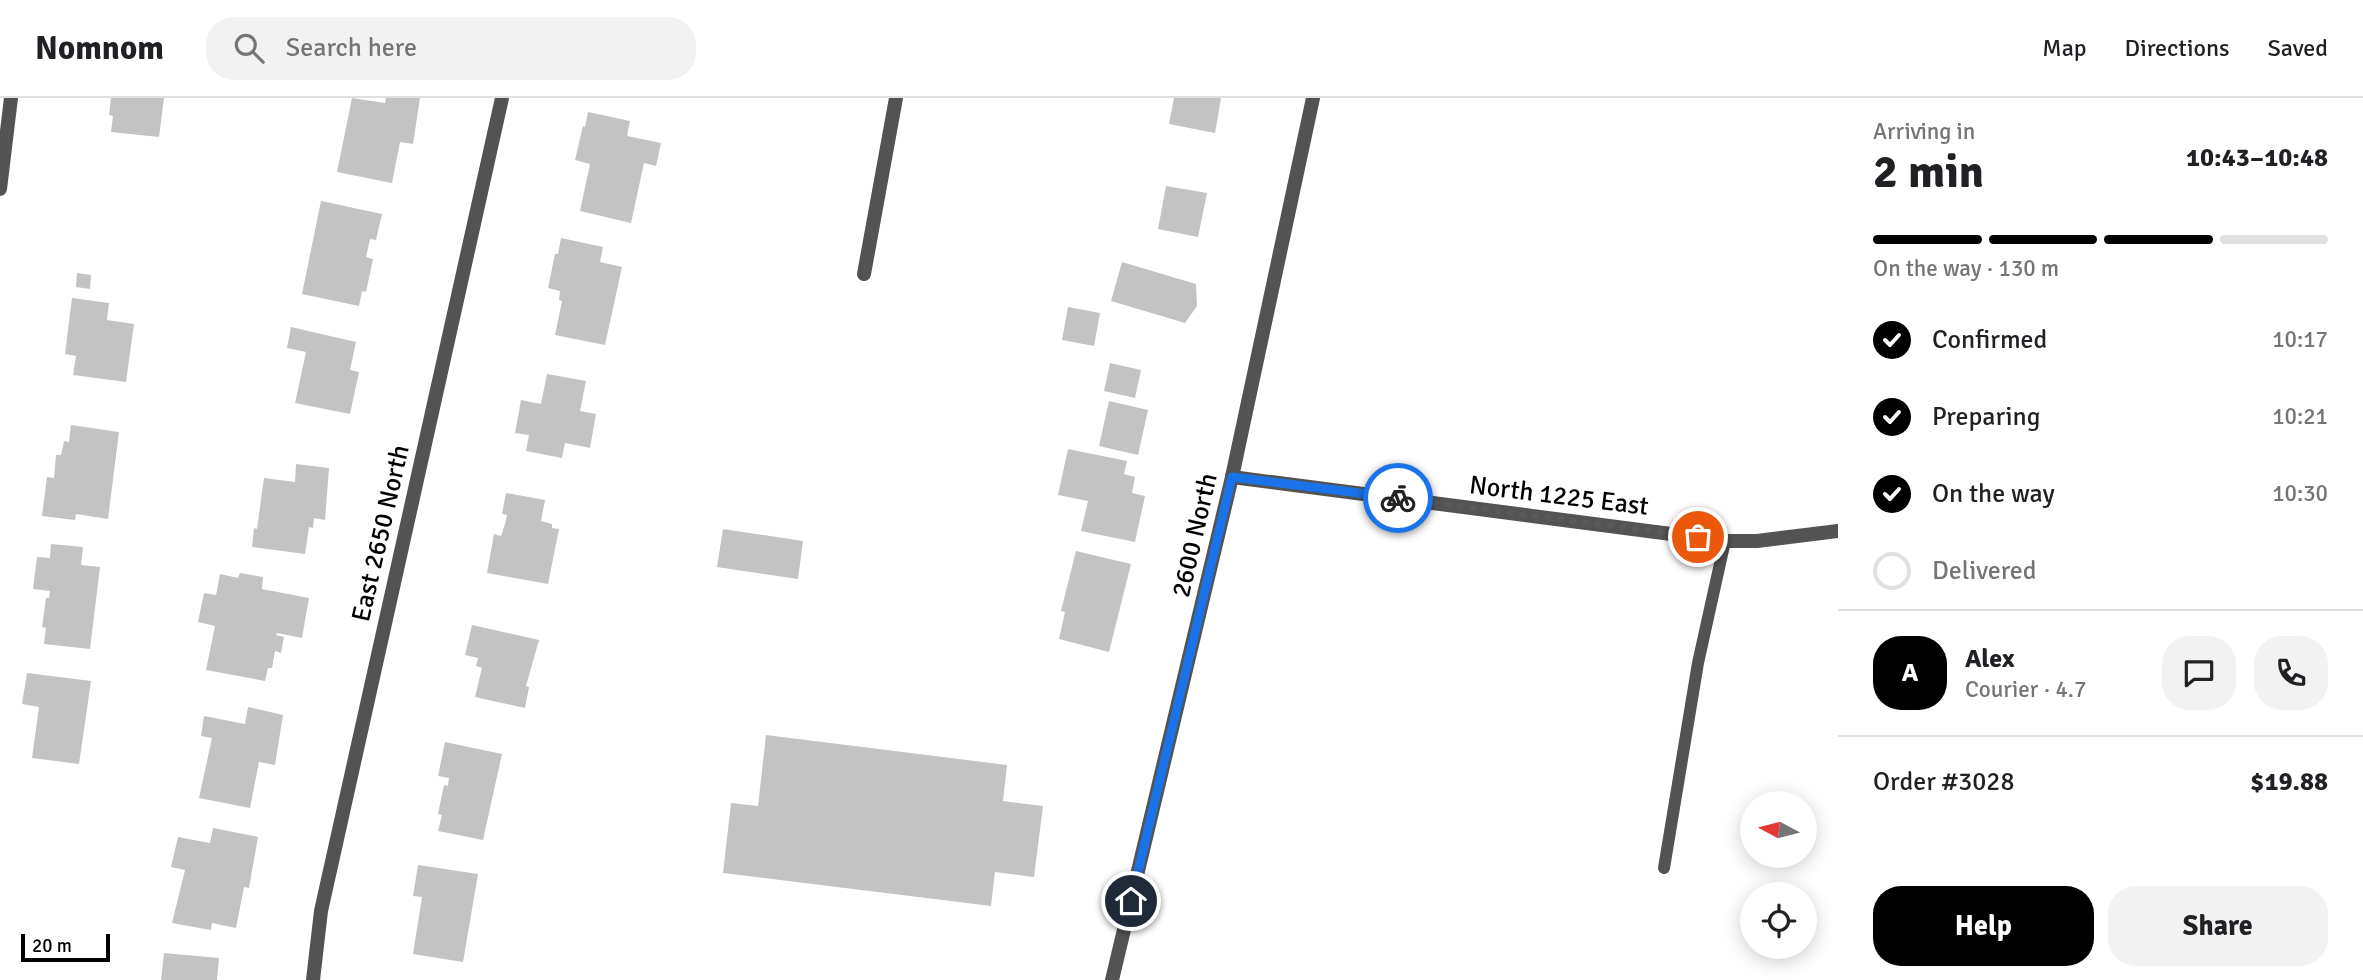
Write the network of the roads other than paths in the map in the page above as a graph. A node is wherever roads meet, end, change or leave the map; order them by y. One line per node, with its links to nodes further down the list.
1 (11, 98): 5 (street)
2 (502, 98): 11 (street, East 2650 North)
3 (896, 98): 6 (street)
4 (1313, 98): 7 (street, 2600 North)
5 (0, 189)
6 (864, 274)
7 (1232, 477): 9 (street, North 1225 East); 12 (street, 2600 North)
8 (1838, 531): 9 (street, North 1225 East)
9 (1725, 541): 10 (lane)
10 (1664, 868)
11 (313, 980)
12 (1112, 980)

